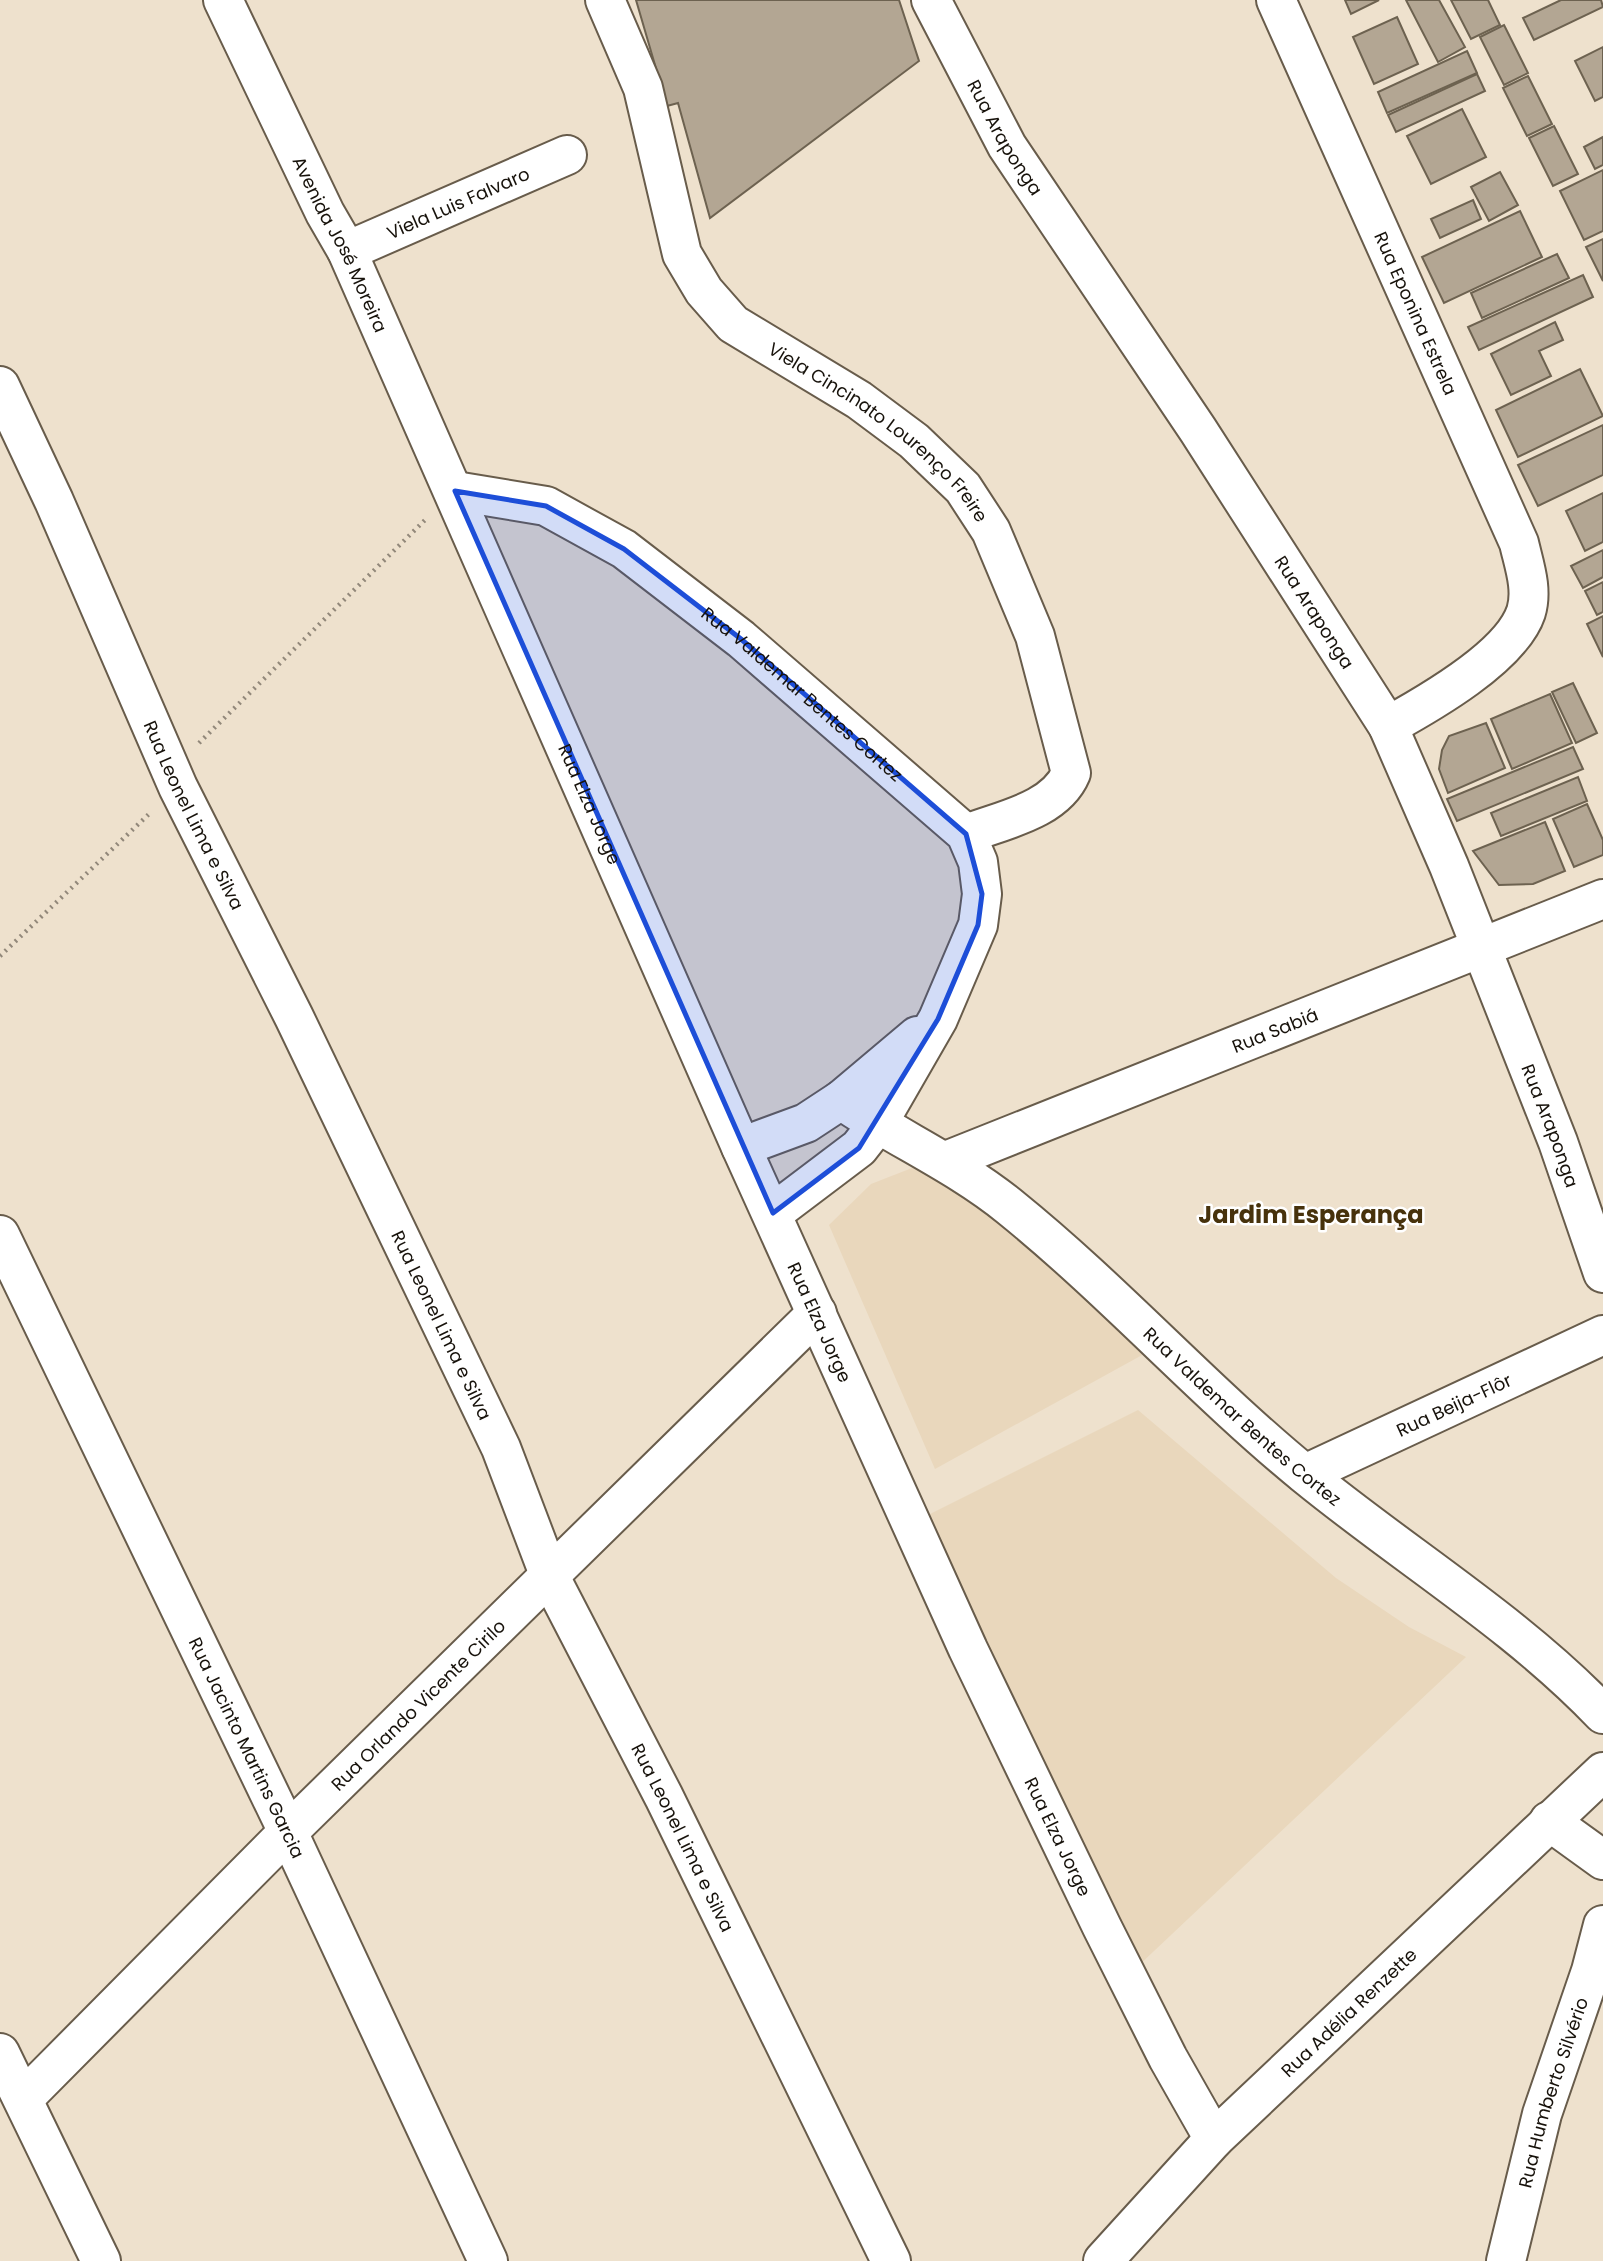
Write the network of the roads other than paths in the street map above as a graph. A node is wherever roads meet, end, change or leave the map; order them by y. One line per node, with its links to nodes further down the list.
1 (223, 0): 6 (street, Avenida José Moreira)
2 (605, 0): 10 (street, Viela Cincinato Lourenço Freire)
3 (931, 0): 9 (street, Rua Araponga)
4 (1276, 0): 9 (street, Rua Eponina Estrela)
5 (567, 155): 6 (street, Viela Luis Falvaro)
6 (347, 251): 8 (street, Avenida José Moreira)
7 (0, 386): 24 (street, Rua Leonel Lima e Silva)
8 (455, 491): 10 (street, Rua Valdemar Bentes Cortez); 16 (street, Rua Elza Jorge)
9 (1388, 726): 12 (street, Rua Araponga)
10 (966, 834): 13 (street, Rua Valdemar Bentes Cortez)
11 (1603, 899): 12 (street, Rua Sabiá)
12 (1482, 948): 17 (street, Rua Sabiá); 20 (street, Rua Araponga)
13 (938, 1019): 14 (street, Rua Valdemar Bentes Cortez); 15 (street, Rua Valdemar Bentes Cortez)
14 (841, 1100): 15 (street, Rua Valdemar Bentes Cortez); 16 (street, Rua Valdemar Bentes Cortez)
15 (877, 1125): 17 (street, Rua Valdemar Bentes Cortez); 18 (street, Rua Valdemar Bentes Cortez)
16 (741, 1147): 18 (street, Rua Elza Jorge)
17 (946, 1161): 23 (street, Rua Valdemar Bentes Cortez)
18 (773, 1213): 21 (street, Rua Elza Jorge)
19 (0, 1235): 28 (street, Rua Jacinto Martins Garcia)
20 (1603, 1273)
21 (817, 1313): 24 (street, Rua Orlando Vicente Cirilo); 33 (street, Rua Elza Jorge)
22 (1603, 1335): 23 (street, Rua Beija-Flôr)
23 (1305, 1474): 25 (street, Rua Valdemar Bentes Cortez)
24 (550, 1577): 28 (street, Rua Orlando Vicente Cirilo); 36 (street, Rua Leonel Lima e Silva)
25 (1603, 1714)
26 (1603, 1772): 27 (street, Rua Adélia Renzette)
27 (1549, 1821): 29 (street); 33 (street, Rua Adélia Renzette)
28 (288, 1832): 32 (street, Rua Orlando Vicente Cirilo); 35 (street, Rua Jacinto Martins Garcia)
29 (1603, 1860)
30 (1603, 1925): 38 (street, Rua Humberto Silvério)
31 (0, 2053): 32 (street)
32 (23, 2099): 34 (street)
33 (1214, 2139): 37 (street, Rua Adélia Renzette)
34 (101, 2261)
35 (488, 2261)
36 (891, 2261)
37 (1103, 2261)
38 (1506, 2261)

